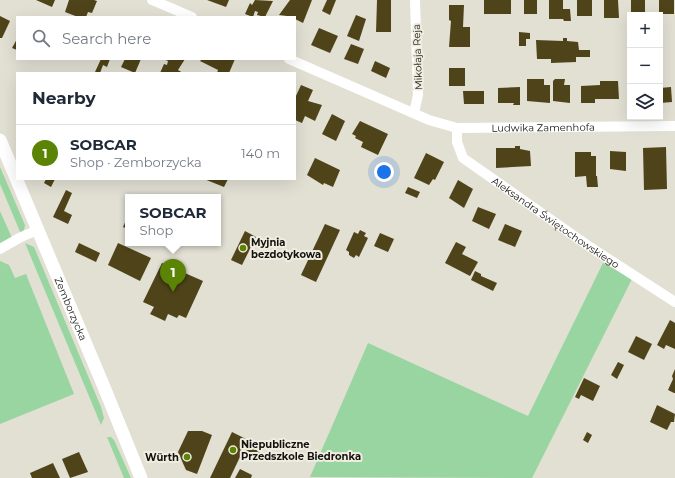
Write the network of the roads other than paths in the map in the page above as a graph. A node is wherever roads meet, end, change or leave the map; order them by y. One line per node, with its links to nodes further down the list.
1 (152, 0): 3 (street)
2 (415, 0): 6 (street, Mikołaja Reja)
3 (170, 3): 4 (street)
4 (190, 16)
5 (291, 60): 6 (street)
6 (414, 113): 8 (street, Ludwika Zamenhofa)
7 (675, 126): 8 (street, Ludwika Zamenhofa)
8 (457, 128): 14 (street, Aleksandra Świętochowskiego)
9 (0, 140): 10 (street, Zemborzycka)
10 (16, 178)
11 (17, 180): 12 (street, Zemborzycka)
12 (38, 230): 13 (street); 15 (street, Zemborzycka)
13 (0, 250)
14 (675, 302)
15 (141, 478)

